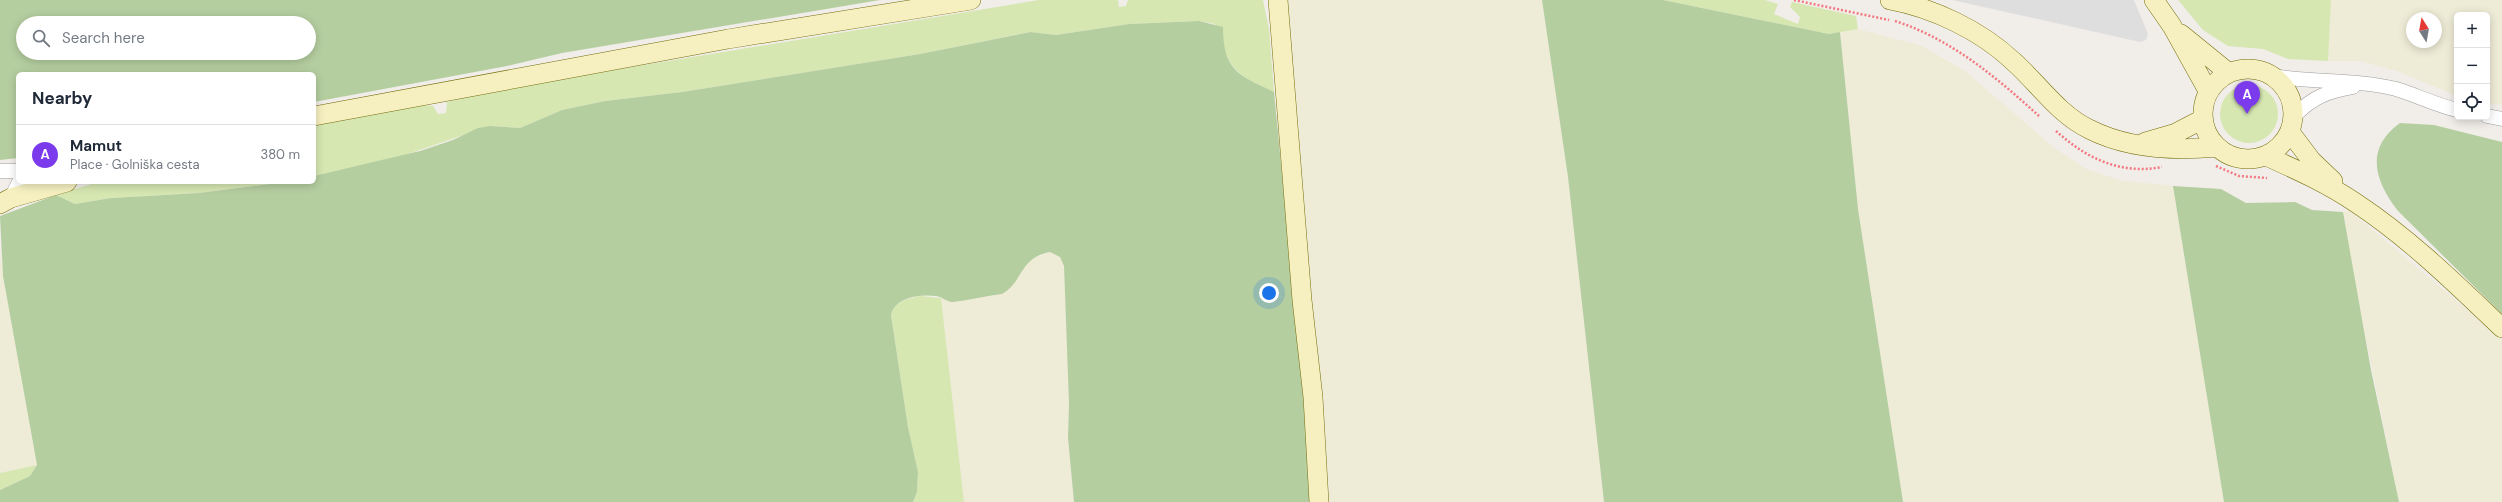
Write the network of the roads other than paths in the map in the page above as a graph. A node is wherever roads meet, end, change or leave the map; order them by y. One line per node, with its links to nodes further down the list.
1 (971, 0): 11 (street)
2 (1278, 0): 25 (street)
3 (1890, 0): 16 (street)
4 (2154, 0): 5 (street)
5 (2172, 26): 6 (street); 9 (street)
6 (2229, 73): 7 (street); 9 (street)
7 (2273, 76): 8 (street); 15 (street)
8 (2368, 84): 10 (street); 15 (street)
9 (2208, 91): 13 (street)
10 (2454, 109)
11 (316, 116)
12 (2490, 117): 14 (street)
13 (2203, 119): 16 (street); 17 (street)
14 (2502, 119)
15 (2292, 124): 18 (street); 23 (street)
16 (2136, 144): 17 (street)
17 (2217, 147): 18 (street)
18 (2266, 156): 23 (street)
19 (16, 170): 20 (street)
20 (0, 171)
21 (59, 184): 22 (street)
22 (10, 195)
23 (2356, 203): 24 (street)
24 (2502, 328)
25 (1319, 502)

